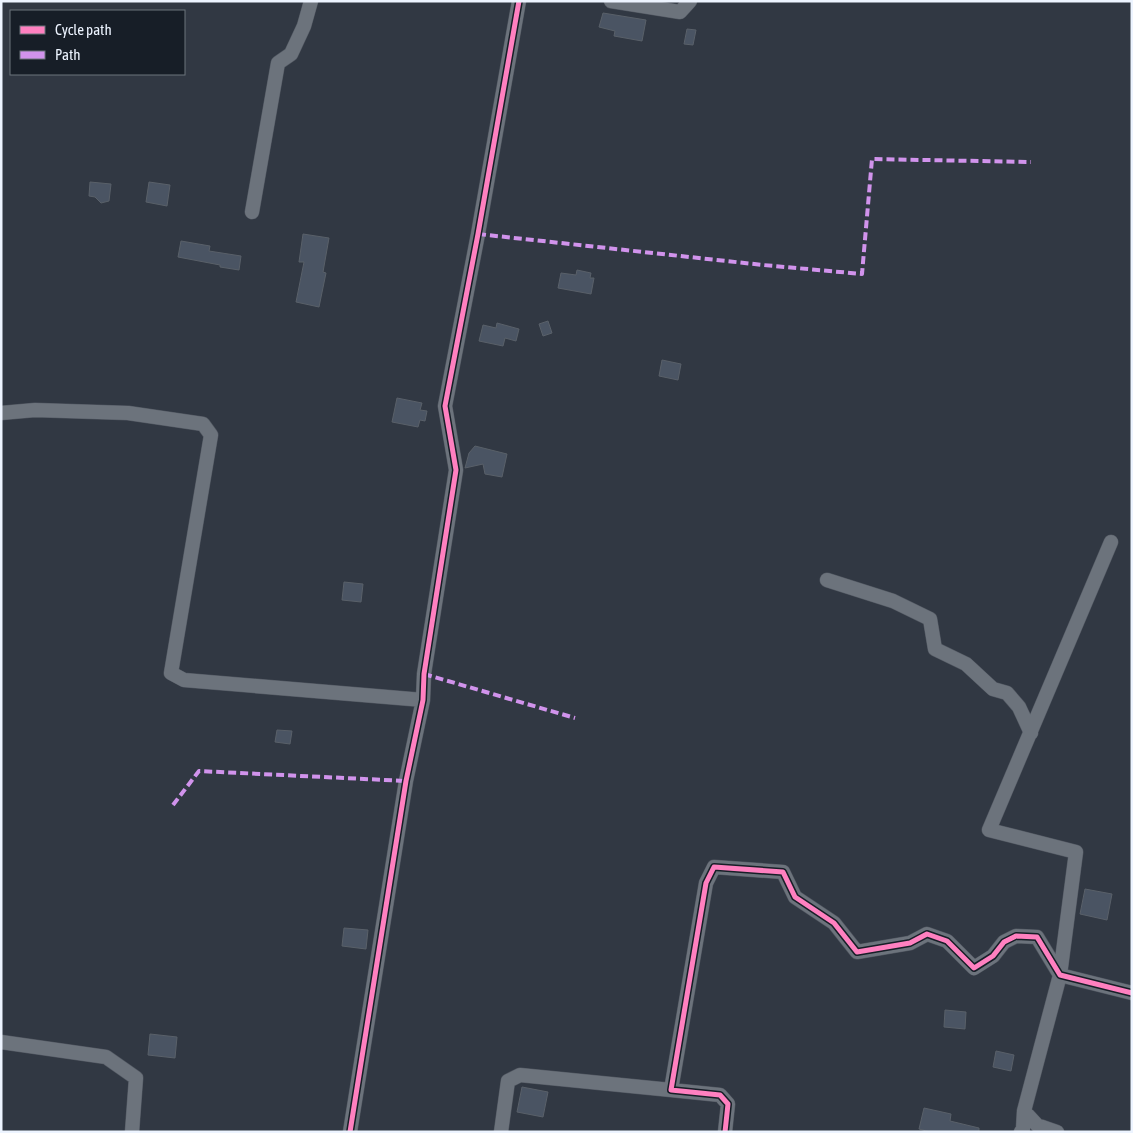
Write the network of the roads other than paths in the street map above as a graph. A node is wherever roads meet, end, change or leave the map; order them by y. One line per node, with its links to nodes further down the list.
1 (311, 1): 5 (street)
2 (519, 1): 9 (street)
3 (611, 1): 4 (street)
4 (690, 1)
5 (252, 212)
6 (1, 414): 9 (street)
7 (1111, 542): 10 (street)
8 (827, 580): 10 (street)
9 (422, 700): 17 (street)
10 (1031, 733): 11 (street)
11 (1060, 975): 12 (street); 14 (street); 15 (street)
12 (1132, 992)
13 (1, 1042): 16 (street)
14 (671, 1090): 18 (street); 19 (street)
15 (1024, 1111): 20 (street); 21 (street)
16 (132, 1132)
17 (350, 1132)
18 (501, 1132)
19 (725, 1132)
20 (1021, 1132)
21 (1057, 1132)

